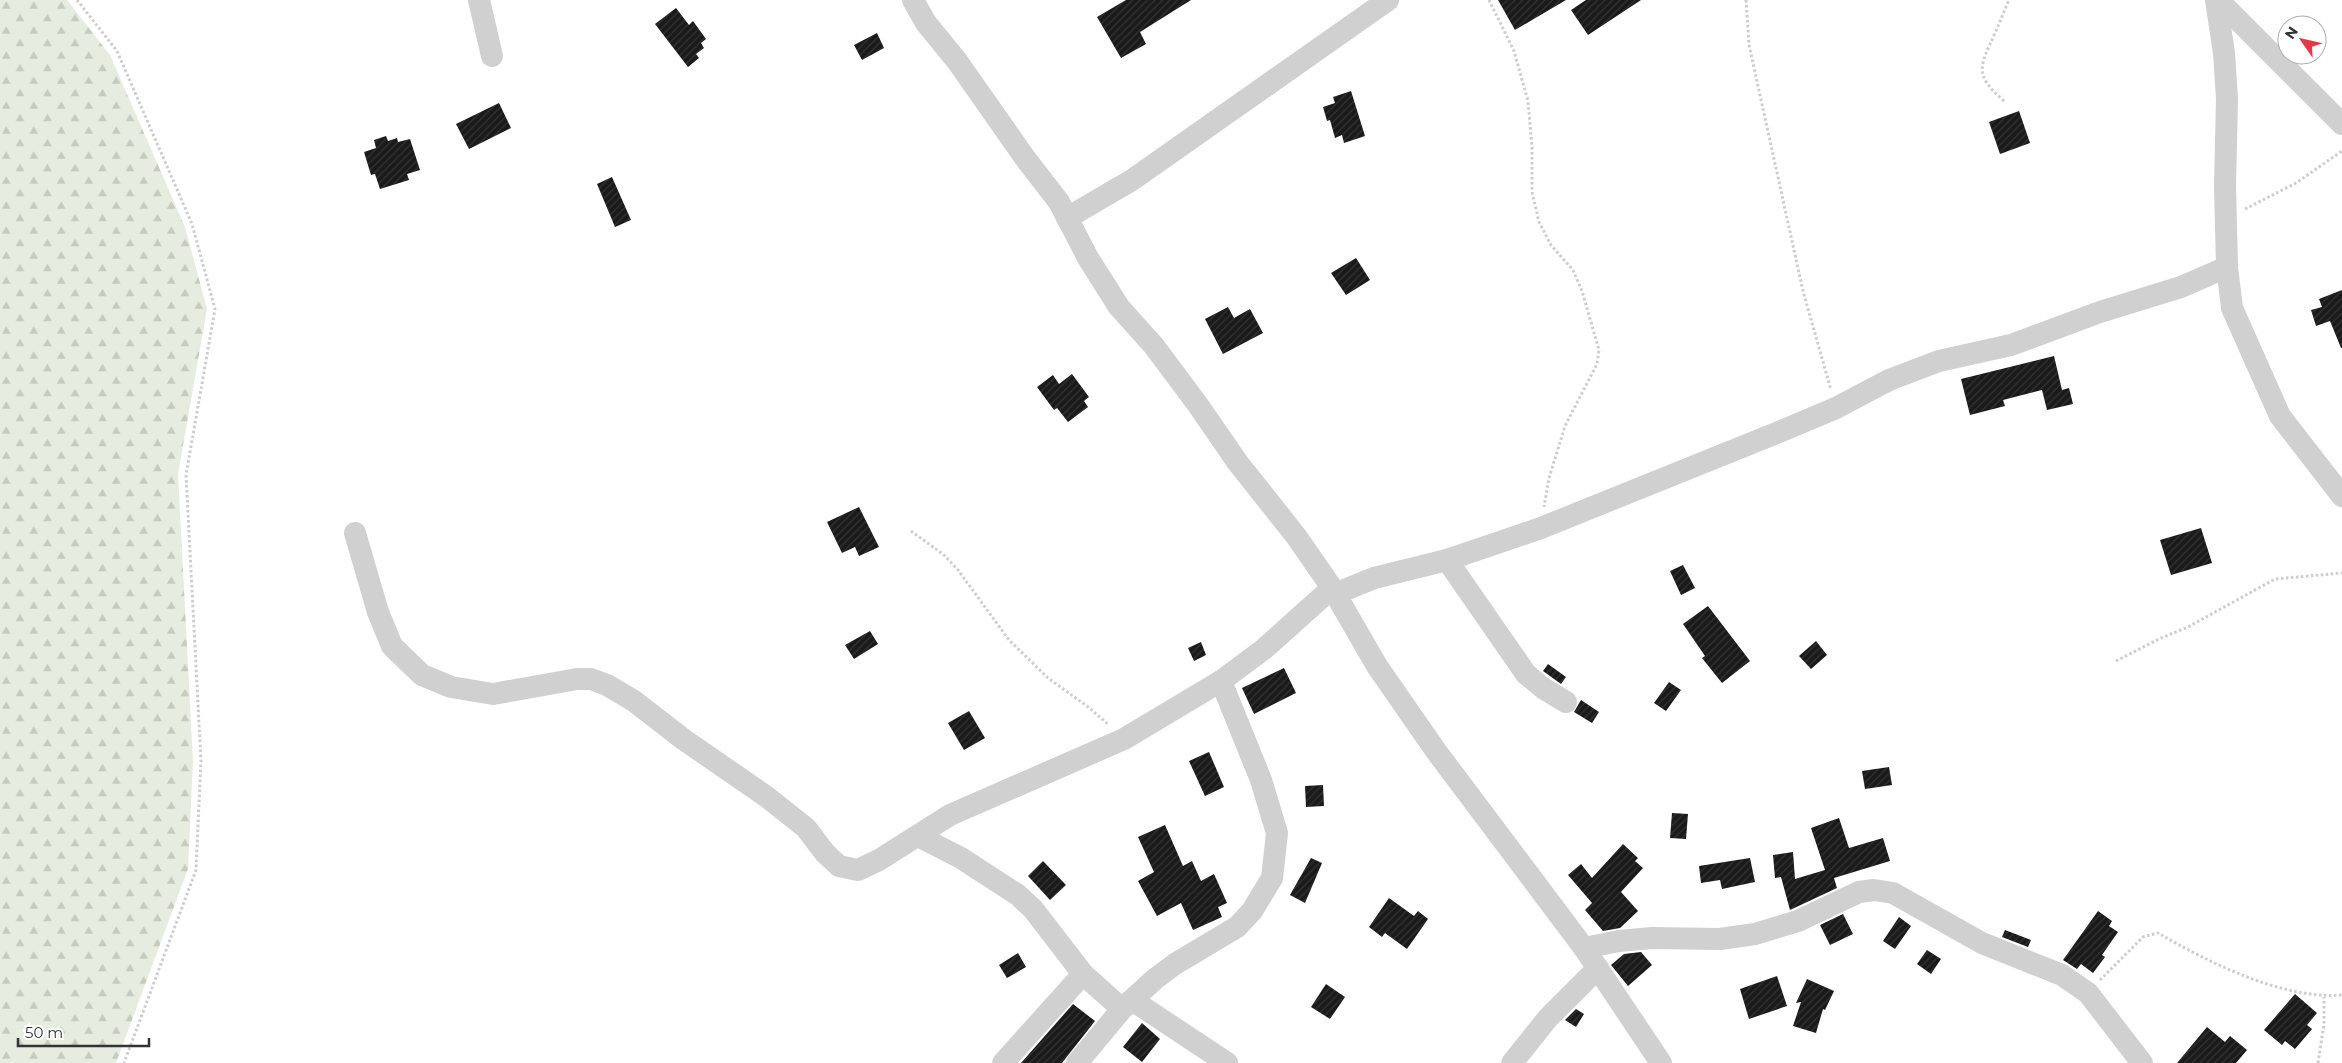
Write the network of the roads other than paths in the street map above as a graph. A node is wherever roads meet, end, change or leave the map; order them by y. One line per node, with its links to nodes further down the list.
1 (479, 0): 5 (street)
2 (912, 0): 7 (street)
3 (1388, 0): 7 (street)
4 (2217, 0): 6 (street); 8 (street)
5 (492, 56)
6 (2342, 124)
7 (1067, 218): 12 (street)
8 (2227, 267): 9 (street); 11 (street)
9 (2342, 496)
10 (355, 533): 15 (street)
11 (1447, 560): 12 (street); 14 (street)
12 (1334, 591): 13 (street); 16 (street)
13 (1221, 682): 15 (street); 19 (street)
14 (1566, 702)
15 (918, 836): 18 (street)
16 (1584, 948): 17 (street); 25 (street)
17 (1598, 968): 23 (street); 24 (street)
18 (1083, 974): 19 (street); 20 (street)
19 (1127, 1004): 21 (street); 22 (street)
20 (1003, 1063)
21 (1077, 1063)
22 (1227, 1063)
23 (1512, 1063)
24 (1662, 1063)
25 (2142, 1063)

